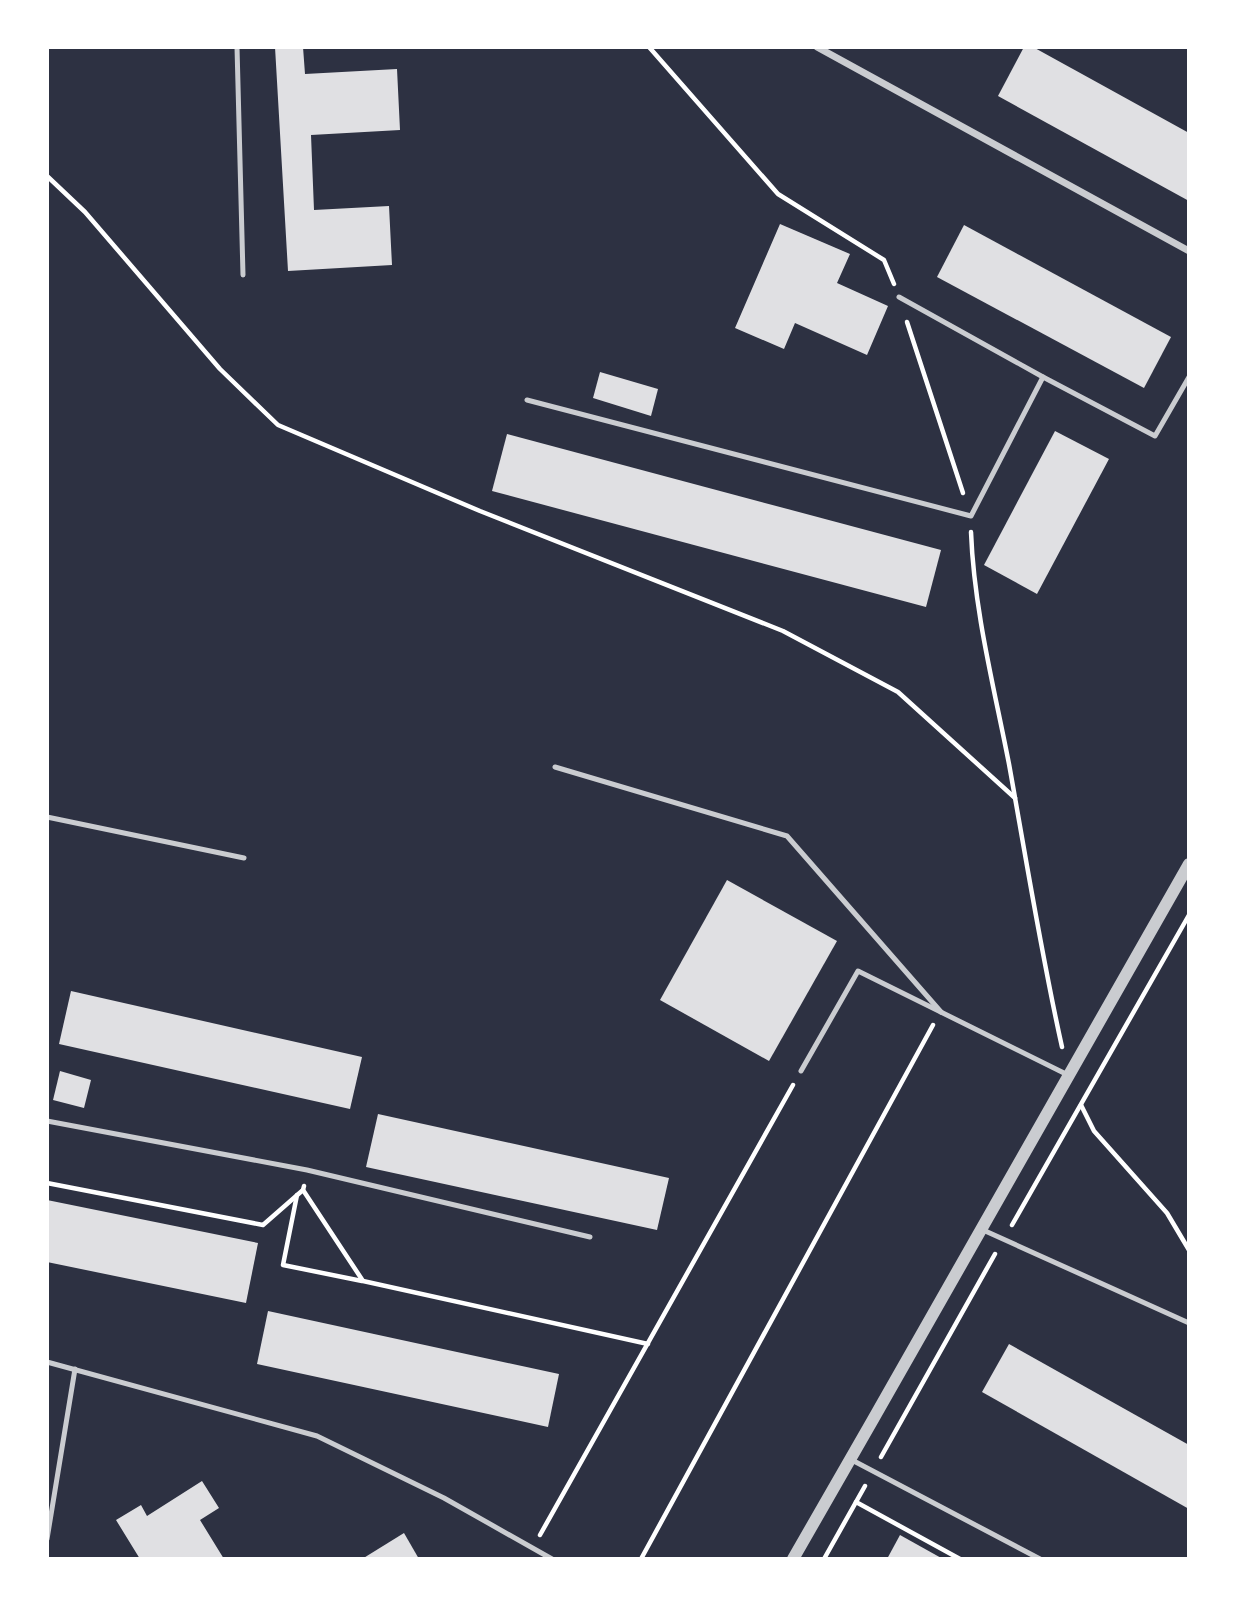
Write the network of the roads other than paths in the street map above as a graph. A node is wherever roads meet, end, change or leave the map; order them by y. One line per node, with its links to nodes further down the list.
1 (237, 47): 4 (lane)
2 (817, 47): 3 (street)
3 (1189, 251)
4 (243, 275)
5 (900, 297): 6 (lane)
6 (1043, 377): 7 (lane); 8 (lane)
7 (1189, 377)
8 (527, 400)
9 (555, 767): 13 (lane)
10 (47, 817): 11 (lane)
11 (244, 858)
12 (1189, 864): 15 (street)
13 (941, 1012): 14 (lane); 15 (lane)
14 (801, 1071)
15 (1068, 1075): 17 (street)
16 (47, 1121): 18 (lane)
17 (982, 1230): 19 (lane); 22 (street)
18 (590, 1237)
19 (1189, 1323)
20 (47, 1362): 21 (lane)
21 (75, 1370): 23 (lane); 24 (lane)
22 (850, 1459): 25 (street); 26 (lane)
23 (47, 1539)
24 (552, 1559)
25 (793, 1559)
26 (1040, 1559)

